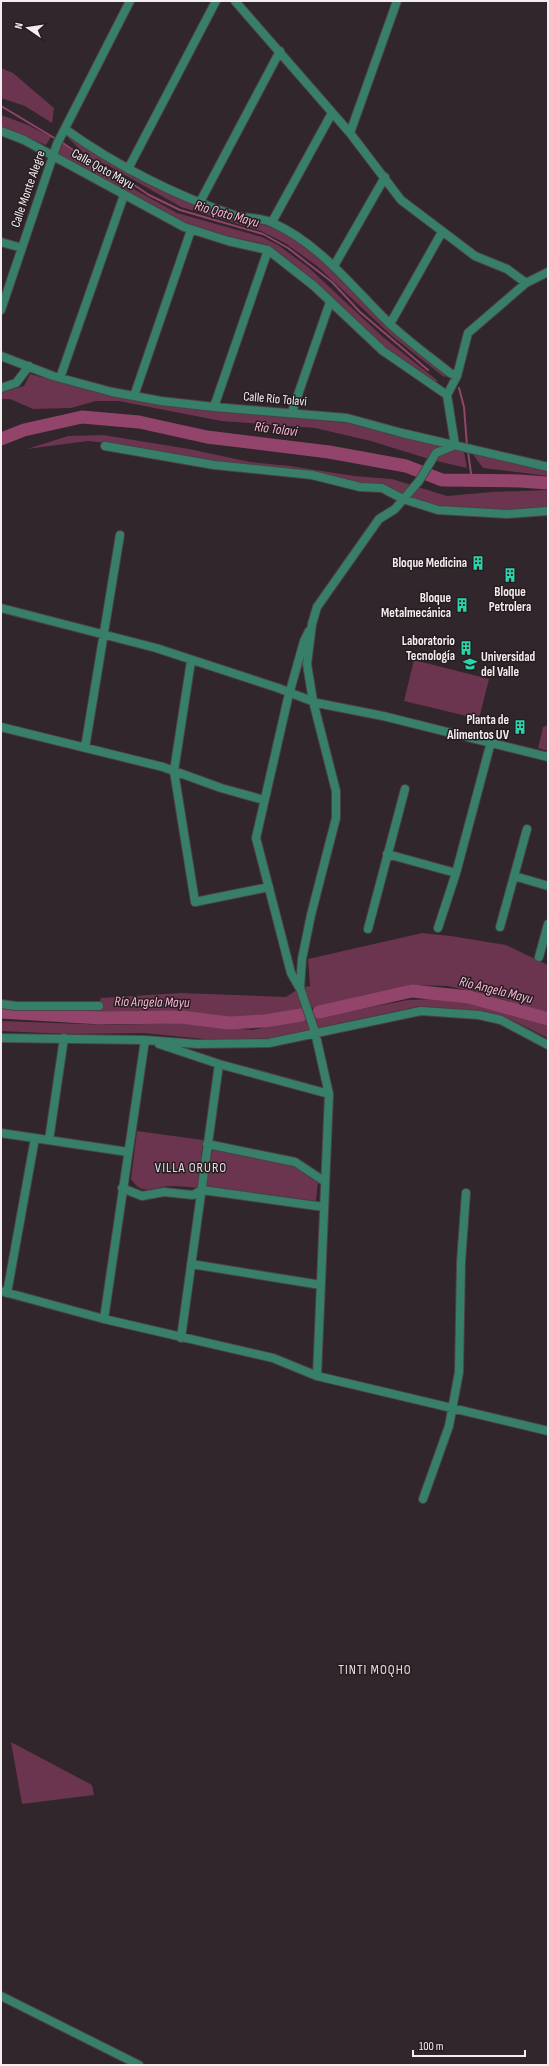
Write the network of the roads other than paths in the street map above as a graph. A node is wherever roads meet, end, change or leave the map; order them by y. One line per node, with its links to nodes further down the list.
1 (130, 1): 8 (street, Calle Monte Alegre)
2 (216, 1): 11 (street)
3 (236, 1): 5 (street)
4 (398, 1): 9 (street)
5 (280, 51): 6 (street); 14 (street)
6 (332, 113): 9 (street); 15 (street)
7 (1, 131): 10 (street, Calle Qoto Mayu)
8 (63, 132): 10 (street, Calle Monte Alegre); 11 (street)
9 (350, 133): 12 (street)
10 (52, 155): 13 (street, Calle Qoto Mayu); 19 (street, Calle Monte Alegre)
11 (128, 169): 14 (street)
12 (385, 178): 17 (street); 21 (street)
13 (124, 195): 16 (street, Calle Qoto Mayu); 30 (street)
14 (200, 202): 15 (street)
15 (272, 222): 21 (street)
16 (191, 230): 20 (street, Calle Qoto Mayu); 33 (street)
17 (442, 232): 23 (street); 26 (street)
18 (1, 242): 19 (street)
19 (22, 248): 25 (street, Calle Monte Alegre)
20 (268, 250): 24 (street); 34 (street)
21 (334, 266): 26 (street)
22 (548, 272): 23 (street)
23 (526, 284): 29 (street)
24 (330, 302): 32 (street); 35 (street)
25 (1, 310)
26 (390, 324): 29 (street)
27 (1, 356): 28 (street, Calle Río Tolavi)
28 (29, 366): 30 (street, Calle Río Tolavi); 31 (street)
29 (457, 376): 32 (street)
30 (60, 378): 33 (street, Calle Río Tolavi)
31 (1, 388)
32 (447, 395): 36 (street)
33 (134, 396): 34 (street, Calle Río Tolavi)
34 (214, 406): 35 (street, Calle Río Tolavi)
35 (292, 412): 36 (street, Calle Río Tolavi)
36 (454, 445): 38 (street, Calle Río Tolavi); 39 (street)
37 (105, 446): 39 (street)
38 (548, 467)
39 (403, 499): 40 (street); 43 (street)
40 (548, 511)
41 (120, 535): 44 (street)
42 (1, 610): 44 (street)
43 (312, 624): 46 (street); 47 (street)
44 (105, 635): 45 (street); 50 (street)
45 (191, 661): 46 (street); 52 (street)
46 (290, 692): 47 (street); 54 (street)
47 (313, 701): 49 (street); 66 (street)
48 (1, 727): 50 (street)
49 (491, 742): 51 (street); 57 (street)
50 (85, 748): 52 (street)
51 (548, 757)
52 (174, 771): 54 (street); 59 (street)
53 (405, 789): 56 (street)
54 (264, 800): 59 (street)
55 (528, 829): 58 (street)
56 (387, 854): 57 (street); 64 (street)
57 (456, 873): 63 (street)
58 (514, 876): 60 (street); 62 (street)
59 (269, 886): 66 (street)
60 (548, 886)
61 (548, 924): 65 (street)
62 (500, 926)
63 (438, 928)
64 (368, 929)
65 (539, 957)
66 (300, 988): 69 (street)
67 (1, 1004): 68 (street)
68 (98, 1006)
69 (315, 1032): 72 (street); 73 (street); 75 (street)
70 (1, 1038): 71 (street)
71 (64, 1038): 72 (street); 78 (street)
72 (145, 1040): 74 (street); 80 (street)
73 (548, 1045)
74 (219, 1064): 75 (street); 79 (street)
75 (329, 1094): 81 (street)
76 (1, 1133): 77 (street)
77 (35, 1138): 78 (street); 88 (street)
78 (49, 1140): 80 (street)
79 (207, 1144): 81 (street); 83 (street)
80 (128, 1152): 82 (street)
81 (324, 1181): 85 (street)
82 (122, 1188): 83 (street); 89 (street)
83 (202, 1190): 85 (street); 86 (street)
84 (466, 1193): 92 (street)
85 (324, 1207): 87 (street)
86 (191, 1264): 87 (street); 90 (street)
87 (321, 1285): 91 (street)
88 (4, 1292): 89 (street)
89 (104, 1320): 90 (street)
90 (181, 1338): 91 (street)
91 (317, 1376): 92 (street)
92 (451, 1409): 93 (street); 94 (street)
93 (548, 1431)
94 (423, 1499)
95 (1, 1996): 96 (street)
96 (139, 2065)

